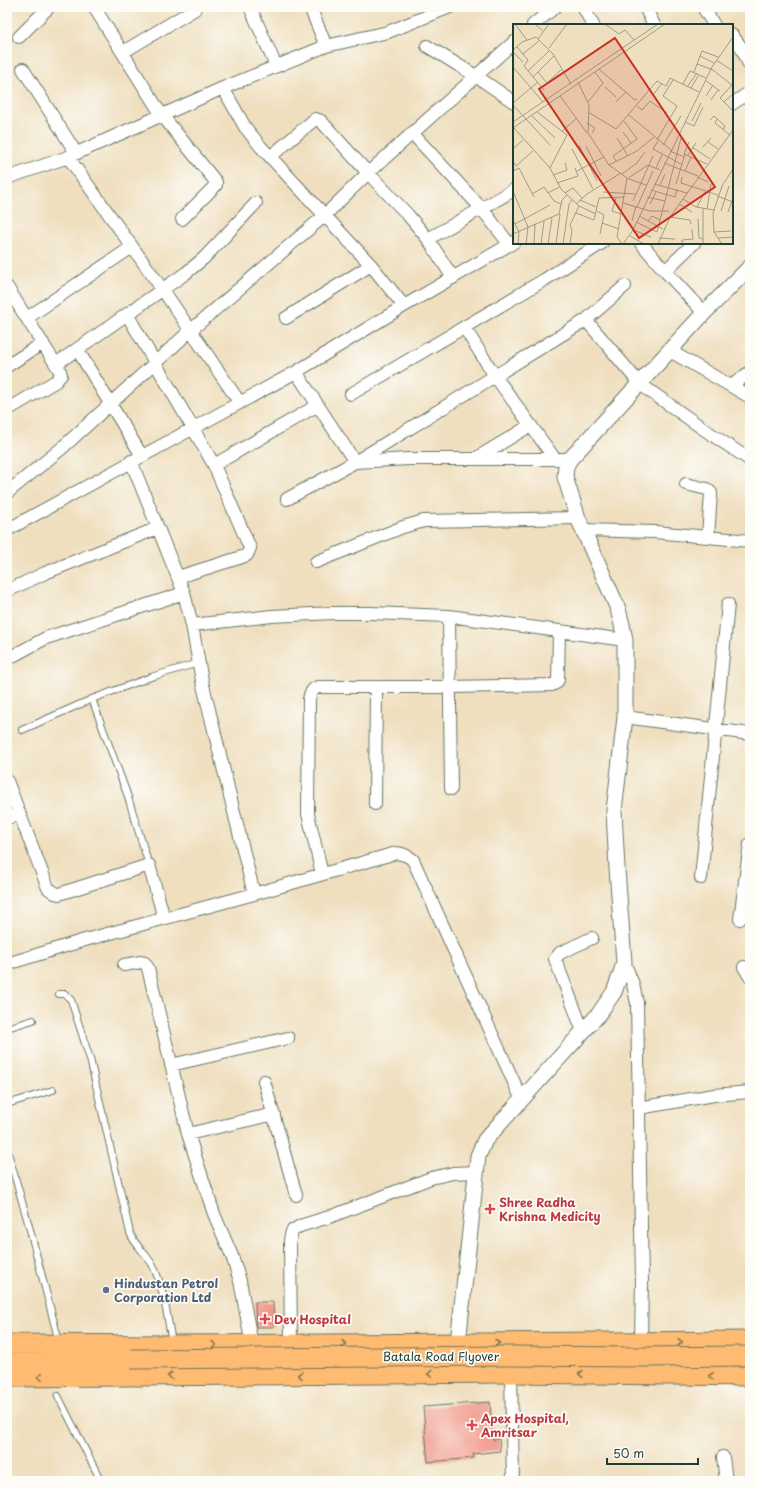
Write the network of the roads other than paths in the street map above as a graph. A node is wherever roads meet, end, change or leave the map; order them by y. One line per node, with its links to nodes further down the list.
1 (49, 7): 16 (street)
2 (250, 7): 21 (street)
3 (310, 7): 18 (street)
4 (449, 7): 18 (street)
5 (554, 7): 11 (street)
6 (583, 7): 12 (street)
7 (645, 7): 13 (street)
8 (703, 7): 14 (street)
9 (98, 8): 20 (street)
10 (195, 9): 20 (street)
11 (534, 24)
12 (592, 24)
13 (654, 24)
14 (713, 24)
15 (733, 36): 22 (street)
16 (19, 37)
17 (513, 43): 24 (street)
18 (326, 46): 21 (street)
19 (427, 46): 24 (street)
20 (123, 52): 29 (street)
21 (276, 66): 25 (street)
22 (750, 66)
23 (23, 69): 31 (street)
24 (476, 76): 27 (street); 30 (street)
25 (223, 88): 29 (street); 32 (street)
26 (750, 92): 28 (street)
27 (513, 101)
28 (733, 103)
29 (161, 114): 31 (street); 39 (street)
30 (412, 133): 33 (street); 37 (street)
31 (72, 155): 34 (street); 45 (street)
32 (270, 157): 33 (street); 38 (street)
33 (368, 173): 38 (street); 40 (street)
34 (7, 178)
35 (513, 191): 37 (street)
36 (256, 203): 52 (street)
37 (482, 209): 40 (street); 41 (street)
38 (324, 216): 46 (street); 60 (street)
39 (182, 219)
40 (428, 239): 49 (street)
41 (512, 244): 49 (street)
42 (600, 244): 59 (street)
43 (642, 244): 48 (street)
44 (693, 244): 48 (street)
45 (132, 247): 52 (street); 56 (street)
46 (371, 265): 53 (street); 57 (street)
47 (750, 267): 54 (street)
48 (665, 271): 54 (street)
49 (452, 278): 53 (street)
50 (625, 286): 58 (street)
51 (7, 287): 56 (street)
52 (162, 290): 55 (street); 60 (street)
53 (404, 306): 67 (street)
54 (704, 313): 63 (street)
55 (127, 314): 62 (street); 64 (street)
56 (27, 318): 61 (street)
57 (286, 318)
58 (586, 320): 69 (street); 70 (street)
59 (464, 327): 69 (street); 72 (street)
60 (190, 331): 64 (street); 74 (street)
61 (42, 343): 65 (street); 66 (street)
62 (77, 349): 65 (street); 75 (street)
63 (670, 352): 70 (street); 71 (street)
64 (156, 362): 75 (street); 79 (street)
65 (56, 364): 77 (street)
66 (7, 366)
67 (296, 372): 74 (street); 76 (street)
68 (750, 372): 71 (street)
69 (495, 376): 78 (street); 84 (street)
70 (640, 384): 81 (street); 83 (street)
71 (731, 386): 73 (street)
72 (351, 394)
73 (750, 397)
74 (240, 403): 79 (street)
75 (110, 404): 80 (street); 87 (street)
76 (318, 405): 84 (street); 85 (street)
77 (7, 410)
78 (531, 425): 81 (street); 82 (street)
79 (194, 428): 80 (street); 85 (street)
80 (136, 458): 90 (street); 91 (street)
81 (562, 459): 82 (street); 89 (street)
82 (475, 460): 84 (street)
83 (750, 460)
84 (355, 462): 88 (street)
85 (214, 465): 95 (street)
86 (686, 484): 92 (street)
87 (8, 492)
88 (287, 499)
89 (581, 524): 92 (street); 94 (street); 102 (street)
90 (158, 528): 95 (street); 96 (street)
91 (7, 530)
92 (708, 537): 93 (street)
93 (750, 541)
94 (316, 562)
95 (178, 577): 97 (street)
96 (7, 591)
97 (184, 593): 100 (street); 103 (street)
98 (728, 604): 109 (street)
99 (449, 616): 100 (street); 101 (street); 106 (street)
100 (192, 625): 104 (street)
101 (559, 631): 102 (street); 106 (street)
102 (625, 640): 108 (street)
103 (7, 659)
104 (198, 663): 107 (lane); 121 (street)
105 (376, 687): 106 (street); 114 (street); 119 (street)
106 (450, 687): 113 (street)
107 (92, 700): 110 (lane); 118 (lane)
108 (625, 717): 109 (street); 125 (street)
109 (715, 729): 111 (street); 120 (street)
110 (22, 730)
111 (750, 734)
112 (7, 781): 115 (street)
113 (451, 789)
114 (375, 804)
115 (19, 814): 116 (street); 118 (street)
116 (7, 818)
117 (750, 844): 123 (street)
118 (149, 865): 122 (street)
119 (322, 874): 121 (street); 137 (street)
120 (701, 878)
121 (254, 894): 122 (street)
122 (164, 918): 126 (street)
123 (740, 919)
124 (592, 938): 131 (street)
125 (624, 962): 131 (street); 139 (street)
126 (7, 964)
127 (124, 965): 133 (street)
128 (59, 994): 151 (lane)
129 (33, 1020): 130 (lane)
130 (7, 1028)
131 (583, 1031): 137 (street)
132 (288, 1038): 133 (street)
133 (171, 1065): 141 (street)
134 (264, 1081): 140 (street)
135 (53, 1090): 138 (lane)
136 (750, 1092): 139 (street)
137 (522, 1100): 143 (street)
138 (7, 1104)
139 (639, 1108): 146 (street)
140 (274, 1114): 141 (street); 144 (street)
141 (188, 1134): 152 (street)
142 (7, 1148): 149 (lane)
143 (476, 1172): 147 (street); 150 (street)
144 (296, 1195)
145 (750, 1341): 146 (main road, one-way to 145)
146 (641, 1342): 147 (main road, one-way to 146)
147 (458, 1343): 150 (main road, one-way to 147); 157 (street)
148 (7, 1344): 149 (main road)
149 (60, 1344): 151 (main road)
150 (291, 1344): 152 (main road)
151 (173, 1345): 152 (main road, one-way to 152)
152 (252, 1345)
153 (7, 1353): 155 (main road, Batala Road Flyover)
154 (750, 1356): 155 (main road, Batala Road Flyover, bridge)
155 (131, 1359): 156 (main road, Batala Road Flyover)
156 (7, 1363)
157 (458, 1373): 158 (main road); 160 (main road, one-way to 160)
158 (511, 1373): 159 (main road, one-way to 158); 164 (street)
159 (750, 1376)
160 (7, 1377)
161 (58, 1396): 163 (lane)
162 (723, 1457): 165 (street)
163 (101, 1481)
164 (513, 1481)
165 (726, 1481)

